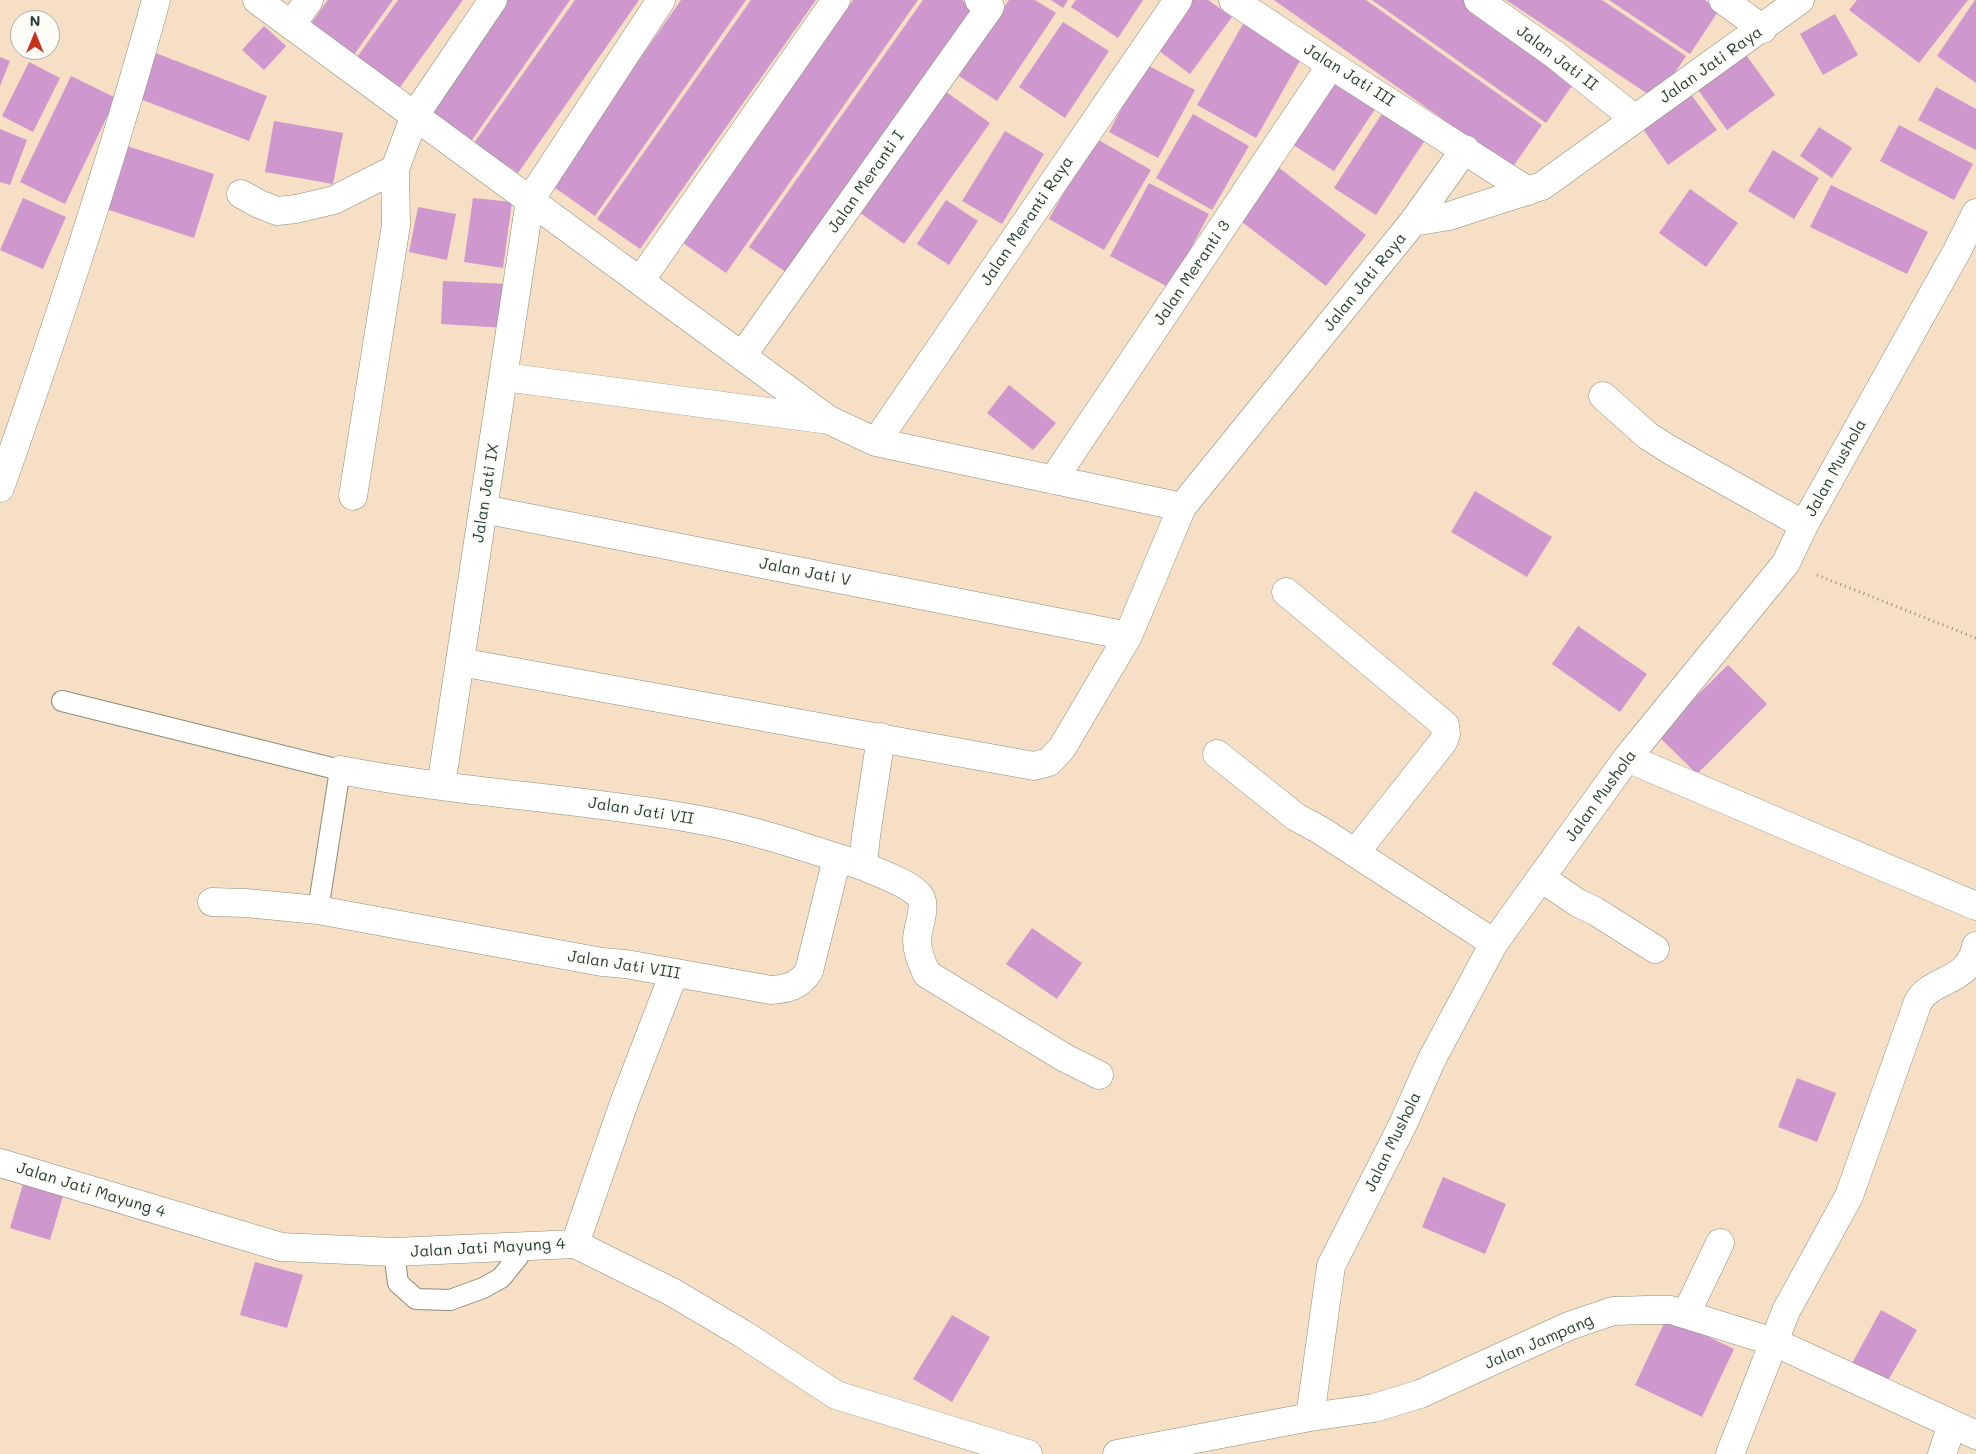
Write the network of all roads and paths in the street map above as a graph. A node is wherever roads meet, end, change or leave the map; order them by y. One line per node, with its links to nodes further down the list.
1 (156, 0): 31 (street)
2 (257, 0): 12 (street)
3 (493, 0): 15 (street)
4 (661, 0): 21 (street)
5 (836, 0): 24 (street)
6 (1178, 0): 29 (street, Jalan Meranti Raya)
7 (1233, 0): 14 (street, Jalan Jati III)
8 (1478, 0): 16 (street, Jalan Jati II)
9 (1723, 0): 13 (street)
10 (1800, 0): 13 (street, Jalan Jati Raya)
11 (985, 4): 25 (street, Jalan Meranti I)
12 (300, 12): 15 (street)
13 (1763, 29): 16 (street, Jalan Jati Raya)
14 (1330, 65): 17 (street, Jalan Jati III); 30 (street, Jalan Meranti 3)
15 (414, 115): 18 (street); 21 (street)
16 (1635, 119): 19 (street, Jalan Jati Raya)
17 (1465, 149): 19 (street, Jalan Jati III); 23 (street)
18 (395, 169): 20 (street); 32 (street)
19 (1528, 191): 23 (street, Jalan Jati Raya)
20 (241, 194)
21 (530, 200): 24 (street); 26 (street, Jalan Jati IX)
22 (1976, 213): 35 (street, Jalan Mushola)
23 (1413, 222): 33 (street, Jalan Jati Raya)
24 (640, 281): 25 (street)
25 (742, 356): 28 (street)
26 (504, 377): 28 (street); 34 (street, Jalan Jati IX)
27 (1603, 396): 35 (street)
28 (830, 420): 29 (street)
29 (876, 442): 30 (street)
30 (1053, 480): 33 (street)
31 (0, 488)
32 (353, 496)
33 (1182, 508): 38 (street, Jalan Jati Raya)
34 (483, 509): 38 (street, Jalan Jati V); 40 (street, Jalan Jati IX)
35 (1804, 525): 36 (street, Jalan Mushola)
36 (1786, 563): 39 (path); 44 (street, Jalan Mushola)
37 (1286, 592): 47 (street)
38 (1128, 636): 42 (street, Jalan Jati Raya)
39 (1976, 638)
40 (460, 662): 42 (street, Jalan Jati Raya); 46 (street, Jalan Jati IX)
41 (62, 701): 45 (lane)
42 (880, 737): 49 (street)
43 (1217, 754): 47 (street)
44 (1627, 758): 50 (street, Jalan Mushola); 52 (street)
45 (340, 770): 46 (street, Jalan Jati VII); 53 (lane)
46 (441, 786): 48 (street, Jalan Jati VII)
47 (1356, 853): 54 (street)
48 (837, 858): 49 (street, Jalan Jati VII); 57 (street, Jalan Jati VIII)
49 (863, 866): 58 (street, Jalan Jati VII)
50 (1541, 878): 54 (street, Jalan Mushola); 56 (street)
51 (212, 902): 53 (street, Jalan Jati VIII)
52 (1976, 906)
53 (318, 910): 57 (street, Jalan Jati VIII)
54 (1494, 943): 66 (street, Jalan Mushola)
55 (1976, 946): 65 (street)
56 (1655, 950)
57 (674, 973): 61 (street)
58 (1099, 1075)
59 (0, 1163): 63 (street, Jalan Jati Mayung 4)
60 (1720, 1243): 64 (street)
61 (575, 1244): 62 (street, Jalan Jati Mayung 4); 68 (street, Jalan Jati Mayung 4)
62 (521, 1246): 63 (street, Jalan Jati Mayung 4); 63 (lane)
63 (394, 1252)
64 (1686, 1314): 65 (street, Jalan Jampang); 66 (street, Jalan Jampang)
65 (1774, 1342): 67 (street, Jalan Jampang); 70 (street)
66 (1310, 1417): 69 (street, Jalan Jampang)
67 (1964, 1430): 71 (street)
68 (1028, 1454)
69 (1117, 1454)
70 (1730, 1454)
71 (1942, 1454)

